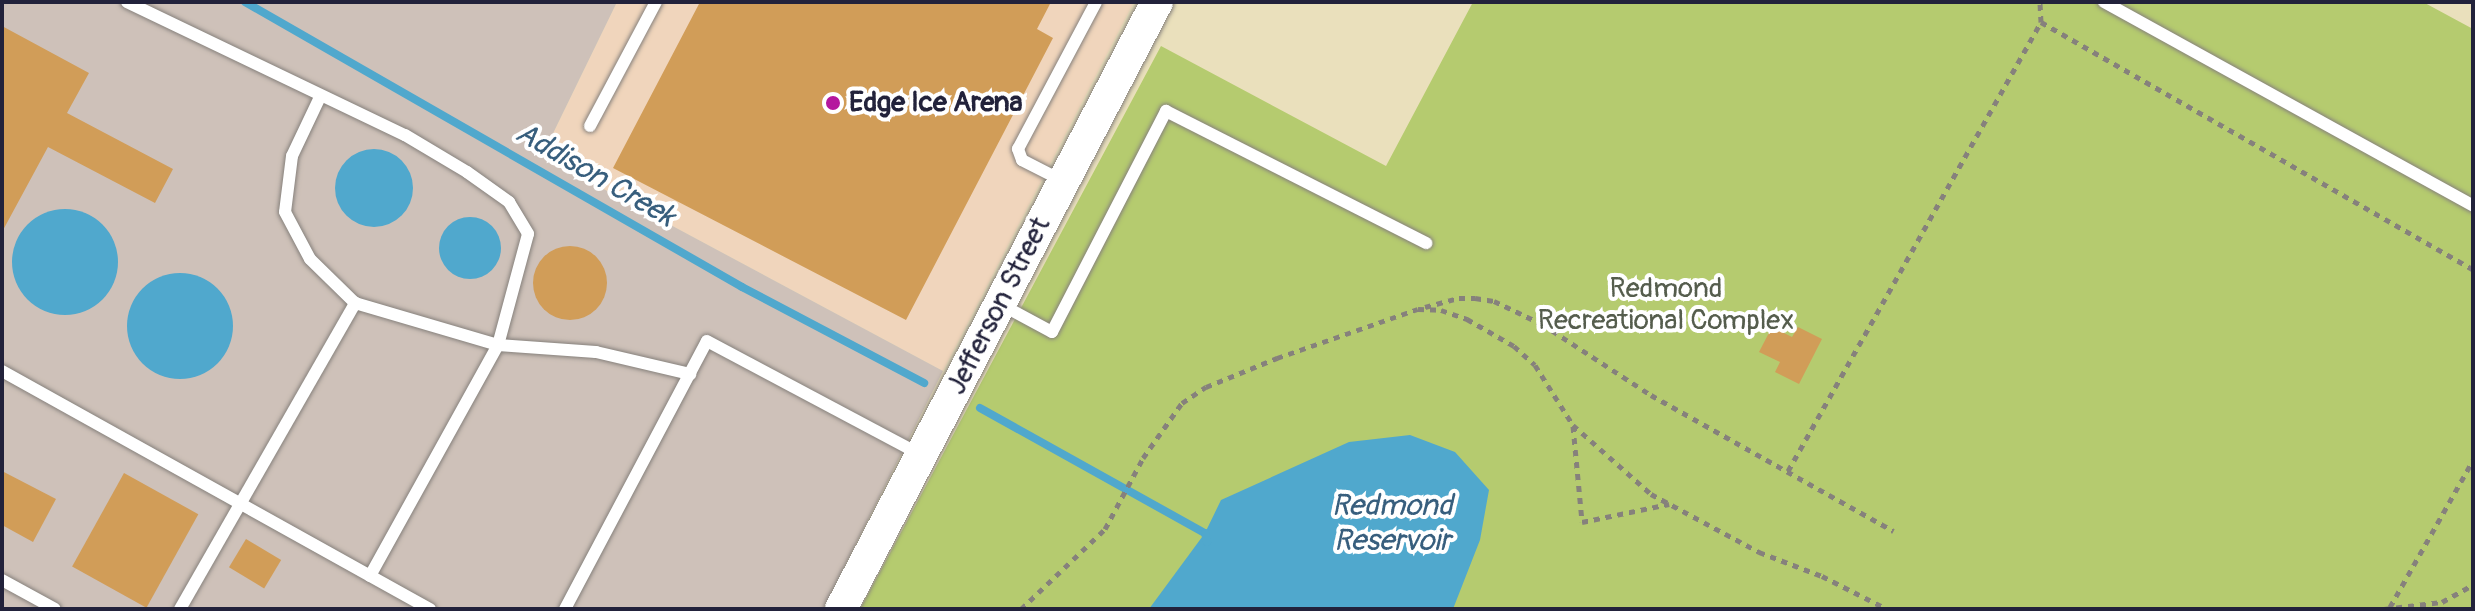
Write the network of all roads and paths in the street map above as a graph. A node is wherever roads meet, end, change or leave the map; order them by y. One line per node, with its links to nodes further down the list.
1 (127, 2): 8 (lane)
2 (656, 2): 9 (lane)
3 (1096, 2): 10 (lane)
4 (2040, 2): 7 (path)
5 (2104, 2): 11 (lane)
6 (1153, 3): 10 (street, Jefferson Street)
7 (2041, 22): 13 (path); 23 (path)
8 (320, 97): 14 (lane); 17 (lane)
9 (590, 126)
10 (1063, 181): 15 (street, Jefferson Street)
11 (2473, 206)
12 (1426, 243): 15 (lane)
13 (2473, 269)
14 (355, 303): 17 (lane); 24 (lane)
15 (1000, 304): 21 (street, Jefferson Street)
16 (1418, 309): 20 (path); 23 (path); 36 (path)
17 (498, 345): 19 (lane); 27 (lane)
18 (2, 371): 24 (lane)
19 (690, 374): 21 (lane); 34 (lane)
20 (1573, 425): 25 (path); 25 (path)
21 (921, 455): 35 (street, Jefferson Street)
22 (2473, 460): 30 (path)
23 (1788, 471): 26 (path)
24 (238, 504): 27 (lane); 32 (lane)
25 (1669, 504): 37 (path)
26 (1893, 531)
27 (370, 576): 33 (lane)
28 (2, 580): 31 (lane)
29 (2473, 585): 30 (path)
30 (2387, 608)
31 (55, 609)
32 (180, 609)
33 (430, 609)
34 (565, 609)
35 (841, 609)
36 (1021, 609)
37 (1887, 609)

